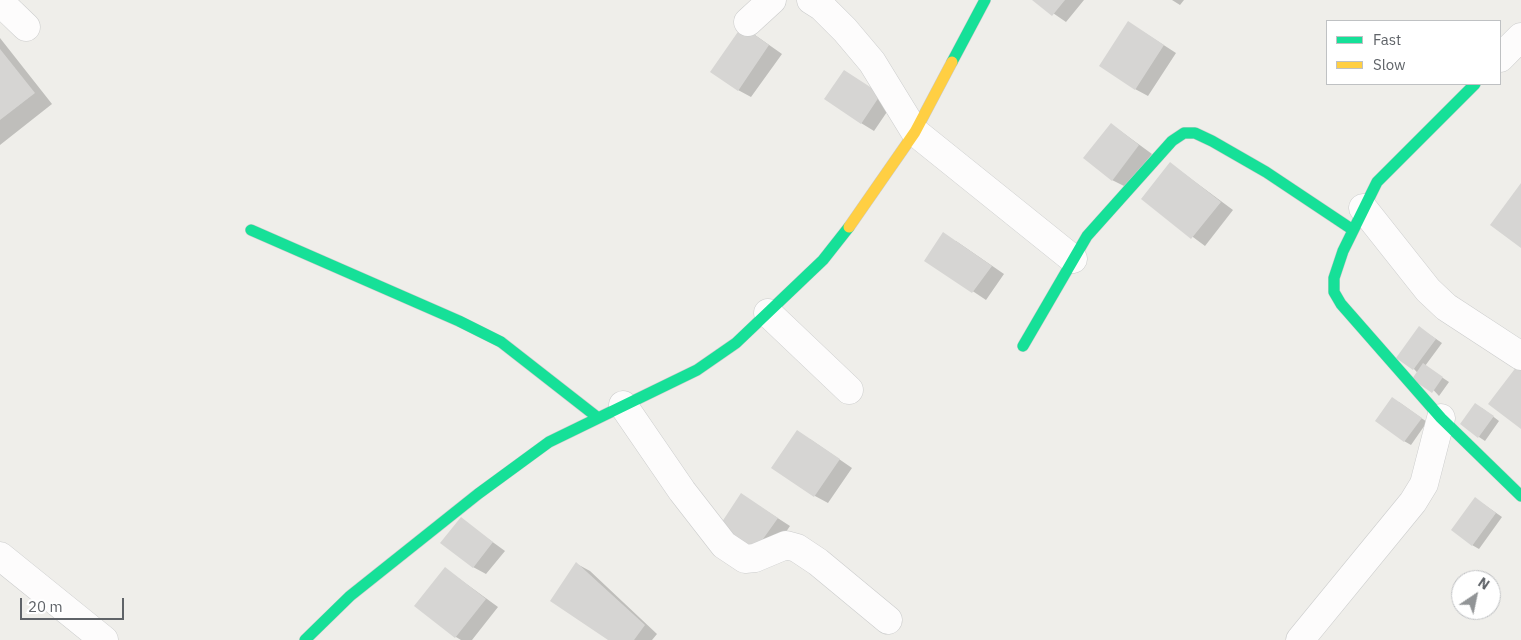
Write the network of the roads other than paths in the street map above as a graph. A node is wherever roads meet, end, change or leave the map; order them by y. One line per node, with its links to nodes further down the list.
1 (772, 0): 5 (street)
2 (811, 0): 10 (street)
3 (985, 0): 10 (street)
4 (0, 2): 6 (street)
5 (748, 22)
6 (26, 27)
7 (1521, 37): 8 (street)
8 (1501, 57)
9 (1474, 85): 11 (street)
10 (916, 132): 13 (street); 14 (street)
11 (1358, 219): 13 (street); 16 (street); 20 (street)
12 (251, 230): 19 (street)
13 (1073, 260): 15 (street)
14 (768, 313): 17 (street); 18 (street)
15 (1024, 346)
16 (1521, 356)
17 (848, 390)
18 (624, 405): 19 (street); 23 (street)
19 (597, 417): 25 (street)
20 (1441, 418): 21 (street); 26 (street)
21 (1521, 496)
22 (0, 556): 24 (street)
23 (888, 620)
24 (104, 640)
25 (305, 640)
26 (1300, 640)

